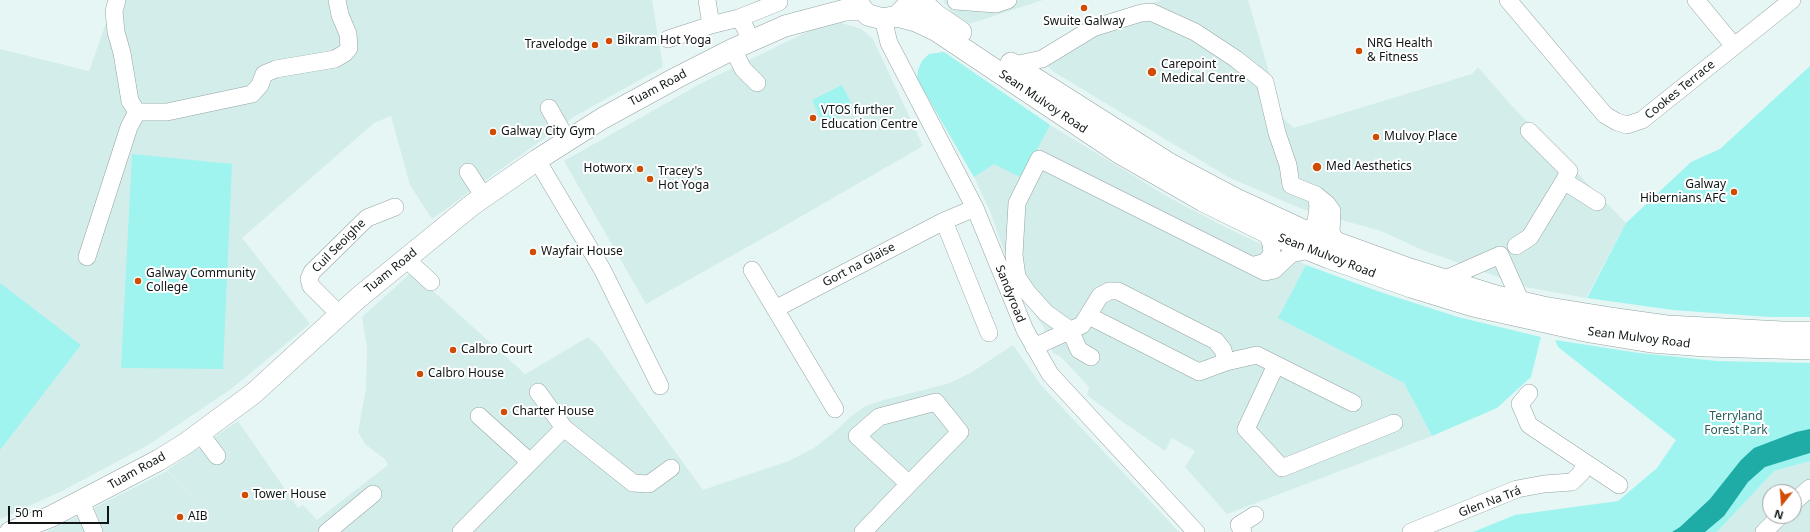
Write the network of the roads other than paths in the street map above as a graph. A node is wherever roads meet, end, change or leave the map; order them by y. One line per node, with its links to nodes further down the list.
1 (117, 0): 25 (street)
2 (337, 0): 25 (street)
3 (707, 0): 17 (street)
4 (778, 0): 14 (street)
5 (827, 0): 18 (main road, Tuam Road)
6 (910, 0): 15 (main road)
7 (920, 0): 16 (main road, Sean Mulvoy Road)
8 (956, 0): 9 (street); 16 (street)
9 (1008, 0)
10 (1508, 0): 21 (street, Cookes Terrace)
11 (1696, 0): 21 (street)
12 (1792, 0): 21 (street, Cookes Terrace)
13 (859, 5): 15 (main road, Sean Mulvoy Road); 18 (main road, Tuam Road)
14 (739, 18): 17 (street); 20 (street)
15 (890, 18): 35 (street, Sandyroad); 37 (main road, Sean Mulvoy Road)
16 (940, 18): 22 (main road, Sean Mulvoy Road)
17 (711, 25): 19 (street)
18 (785, 26): 20 (main road, Tuam Road)
19 (668, 40)
20 (741, 46): 23 (street); 27 (main road, Tuam Road)
21 (1734, 46)
22 (1014, 65): 31 (street); 38 (main road, Sean Mulvoy Road)
23 (757, 83)
24 (549, 108): 27 (street)
25 (137, 112): 41 (street)
26 (1530, 131): 30 (street)
27 (567, 140): 28 (main road, Tuam Road)
28 (537, 160): 32 (main road, Tuam Road); 59 (street)
29 (468, 172): 32 (street)
30 (1564, 180): 33 (street); 40 (street)
31 (1316, 195): 38 (street); 39 (street)
32 (484, 197): 42 (main road, Tuam Road)
33 (1597, 202)
34 (395, 207): 49 (street, Cuil Seoighe)
35 (975, 208): 36 (street, Gort na Glaise); 54 (street, Sandyroad)
36 (944, 221): 48 (street, Gort na Glaise); 53 (street)
37 (1266, 232): 38 (main road, Sean Mulvoy Road); 43 (street)
38 (1305, 243): 39 (main road, Sean Mulvoy Road); 43 (street); 55 (main road, Sean Mulvoy Road)
39 (1339, 244): 45 (main road, Sean Mulvoy Road)
40 (1516, 246)
41 (87, 257)
42 (406, 259): 46 (street); 49 (main road, Tuam Road)
43 (1250, 265): 51 (street)
44 (752, 270): 48 (street)
45 (1443, 280): 47 (main road, Sean Mulvoy Road); 47 (street)
46 (431, 282)
47 (1521, 302): 52 (main road, Sean Mulvoy Road)
48 (775, 309): 63 (street)
49 (340, 315): 67 (main road, Tuam Road)
50 (1089, 316): 51 (street); 57 (street); 57 (street)
51 (1070, 330): 54 (street); 56 (street)
52 (1810, 332)
53 (989, 333)
54 (1034, 347): 85 (street, Sandyroad)
55 (1810, 349)
56 (1091, 357)
57 (1226, 362): 58 (street)
58 (1276, 365): 62 (street); 65 (street)
59 (660, 386)
60 (538, 392): 66 (street)
61 (1529, 393): 70 (street)
62 (1353, 403)
63 (835, 409)
64 (479, 416): 69 (street)
65 (1394, 424)
66 (564, 428): 69 (street); 71 (street)
67 (200, 433): 68 (street); 77 (main road, Tuam Road)
68 (217, 456)
69 (530, 462): 83 (street)
70 (1586, 464): 73 (street); 87 (street, Glen Na Trá)
71 (671, 468)
72 (909, 484): 72 (street); 84 (street)
73 (1619, 485)
74 (1810, 488): 76 (street)
75 (373, 494): 82 (street)
76 (1802, 495)
77 (81, 502): 80 (main road, Tuam Road); 81 (street)
78 (1255, 515): 86 (street)
79 (1772, 524): 88 (street)
80 (10, 532)
81 (94, 532)
82 (327, 532)
83 (461, 532)
84 (863, 532)
85 (1196, 532)
86 (1243, 532)
87 (1411, 532)
88 (1764, 532)

